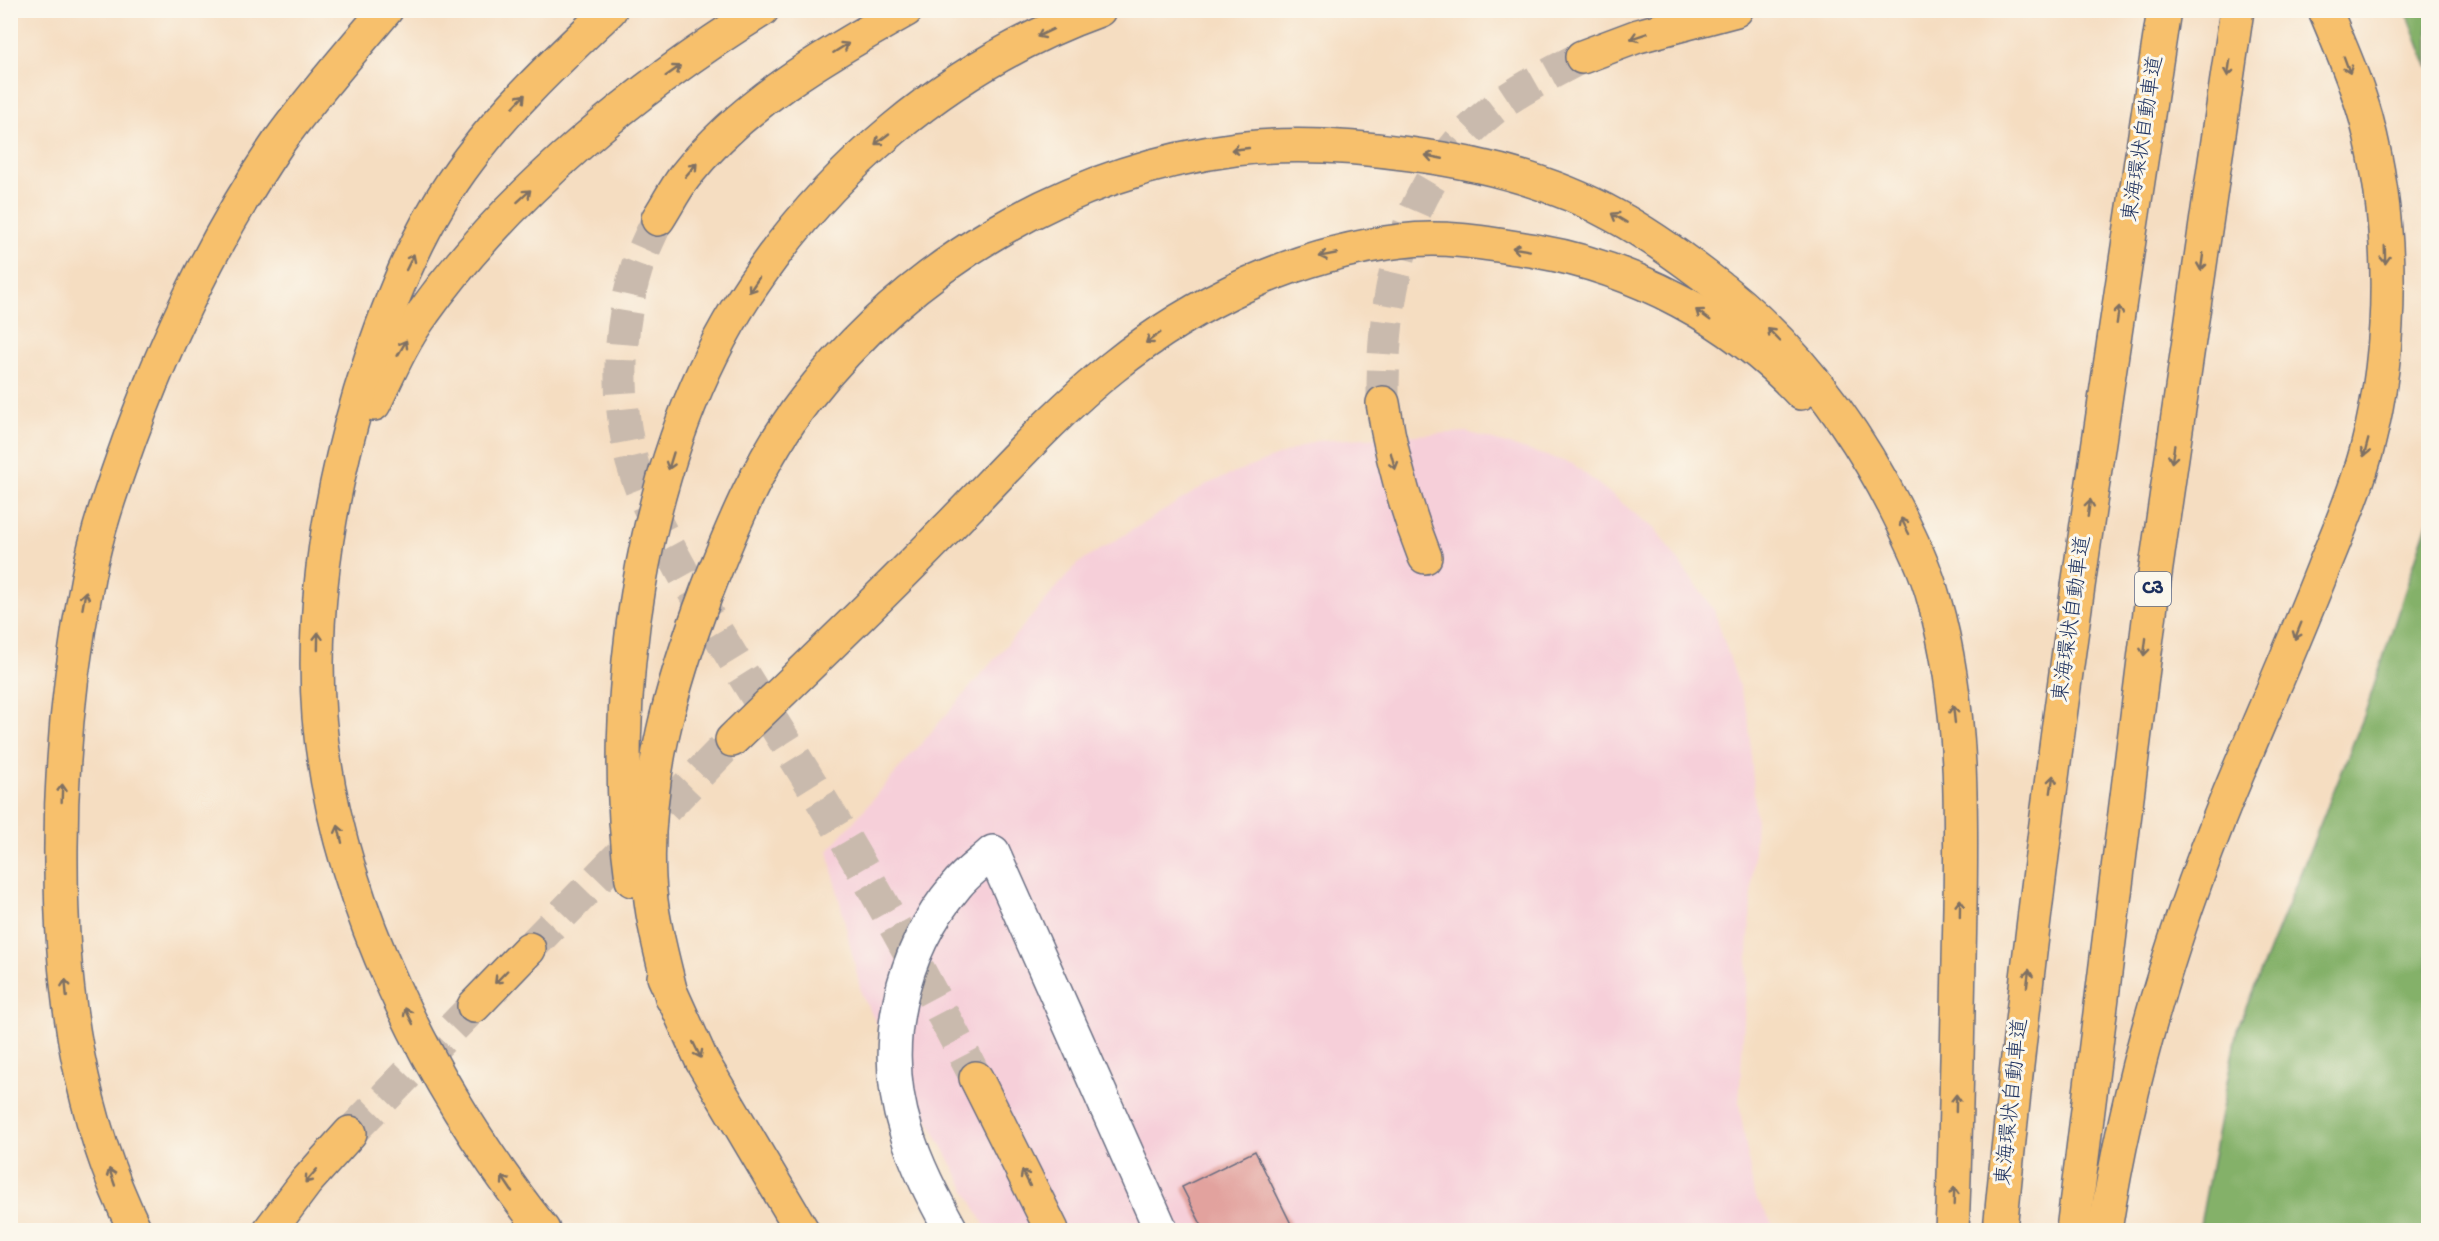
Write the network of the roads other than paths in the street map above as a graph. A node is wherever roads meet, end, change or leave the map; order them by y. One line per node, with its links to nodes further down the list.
1 (386, 10): 22 (highway, one-way to 1)
2 (610, 10): 14 (highway, one-way to 2)
3 (762, 10): 14 (highway, one-way to 3)
4 (906, 10): 11 (highway, one-way to 4)
5 (1099, 10): 18 (highway, one-way to 18)
6 (1736, 10): 10 (highway, one-way to 10)
7 (2164, 10): 30 (highway, 東海環状自動車道, one-way to 7)
8 (2237, 10): 31 (highway, C3, one-way to 31)
9 (2325, 10): 32 (highway, one-way to 32)
10 (1582, 57)
11 (658, 219)
12 (1383, 403): 15 (highway, one-way to 15)
13 (1883, 483): 16 (highway, one-way to 16); 18 (highway, one-way to 18); 29 (highway, one-way to 13)
14 (334, 496): 24 (highway, one-way to 14)
15 (1425, 557)
16 (732, 740)
17 (529, 949): 19 (highway, one-way to 19)
18 (672, 998): 25 (highway, one-way to 25)
19 (474, 1006)
20 (976, 1078): 27 (highway, one-way to 20)
21 (350, 1133): 23 (highway, one-way to 23)
22 (135, 1230)
23 (270, 1230)
24 (543, 1230)
25 (802, 1230)
26 (951, 1230): 28 (lane)
27 (1052, 1230)
28 (1161, 1230)
29 (1952, 1230)
30 (2000, 1230)
31 (2073, 1230)
32 (2105, 1230)

